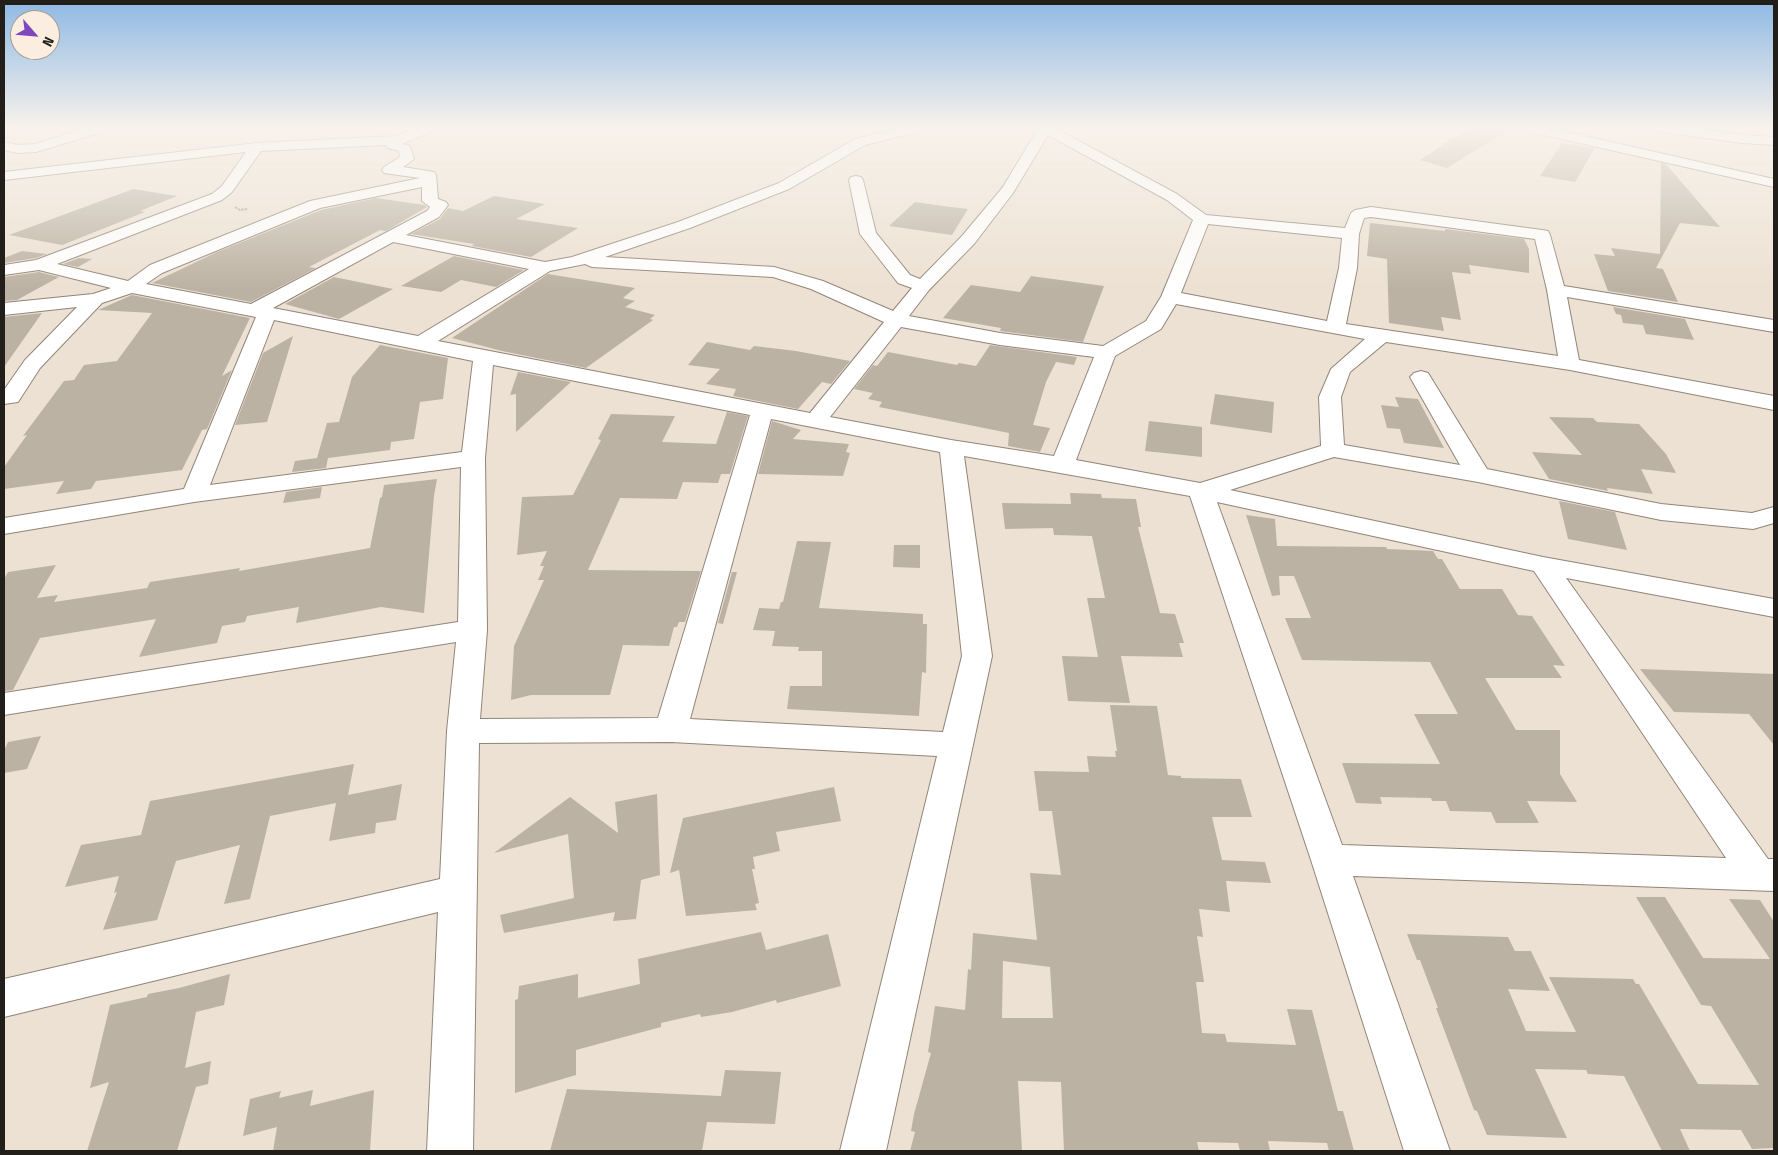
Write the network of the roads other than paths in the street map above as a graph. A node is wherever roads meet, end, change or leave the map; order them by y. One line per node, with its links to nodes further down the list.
1 (856, 180): 16 (street)
2 (233, 181): 13 (street)
3 (365, 181): 8 (street)
4 (428, 181): 8 (street); 11 (street)
5 (793, 181): 12 (street)
6 (1014, 181): 16 (street)
7 (1143, 181): 9 (street)
8 (316, 204): 17 (street)
9 (1202, 219): 10 (street); 19 (street)
10 (1351, 234): 18 (street); 25 (street)
11 (392, 236): 14 (street); 22 (street)
12 (575, 262): 14 (street); 23 (street)
13 (39, 265): 15 (street); 17 (street)
14 (545, 267): 27 (street)
15 (4, 270)
16 (923, 286): 23 (street)
17 (130, 287): 20 (street); 22 (street)
18 (1556, 290): 24 (street); 30 (street)
19 (1170, 297): 25 (street); 28 (street)
20 (95, 299): 21 (street); 32 (street)
21 (4, 309)
22 (261, 311): 27 (street); 42 (street)
23 (896, 320): 28 (street); 35 (street)
24 (1774, 326)
25 (1335, 328): 26 (street)
26 (1382, 335): 30 (street); 37 (street)
27 (421, 343): 29 (street)
28 (1106, 353): 39 (street)
29 (484, 358): 34 (street); 38 (street)
30 (1570, 364): 33 (street)
31 (1421, 376): 40 (street)
32 (6, 401)
33 (1774, 403)
34 (762, 411): 35 (street); 49 (street)
35 (816, 420): 36 (street)
36 (951, 447): 39 (street); 51 (street)
37 (1333, 450): 40 (street); 41 (street)
38 (473, 458): 42 (street); 47 (street)
39 (1062, 465): 41 (street)
40 (1478, 475): 43 (street)
41 (1201, 491): 45 (street); 52 (street)
42 (194, 495): 44 (street)
43 (1774, 515)
44 (4, 526)
45 (1543, 565): 46 (street); 53 (street)
46 (1774, 608)
47 (472, 630): 48 (street); 50 (street)
48 (4, 704)
49 (671, 730): 50 (street); 51 (street)
50 (463, 731): 54 (street)
51 (956, 745): 57 (street)
52 (1329, 860): 53 (street); 58 (street)
53 (1766, 875)
54 (458, 891): 55 (street); 56 (street)
55 (4, 998)
56 (450, 1151)
57 (863, 1151)
58 (1427, 1151)

